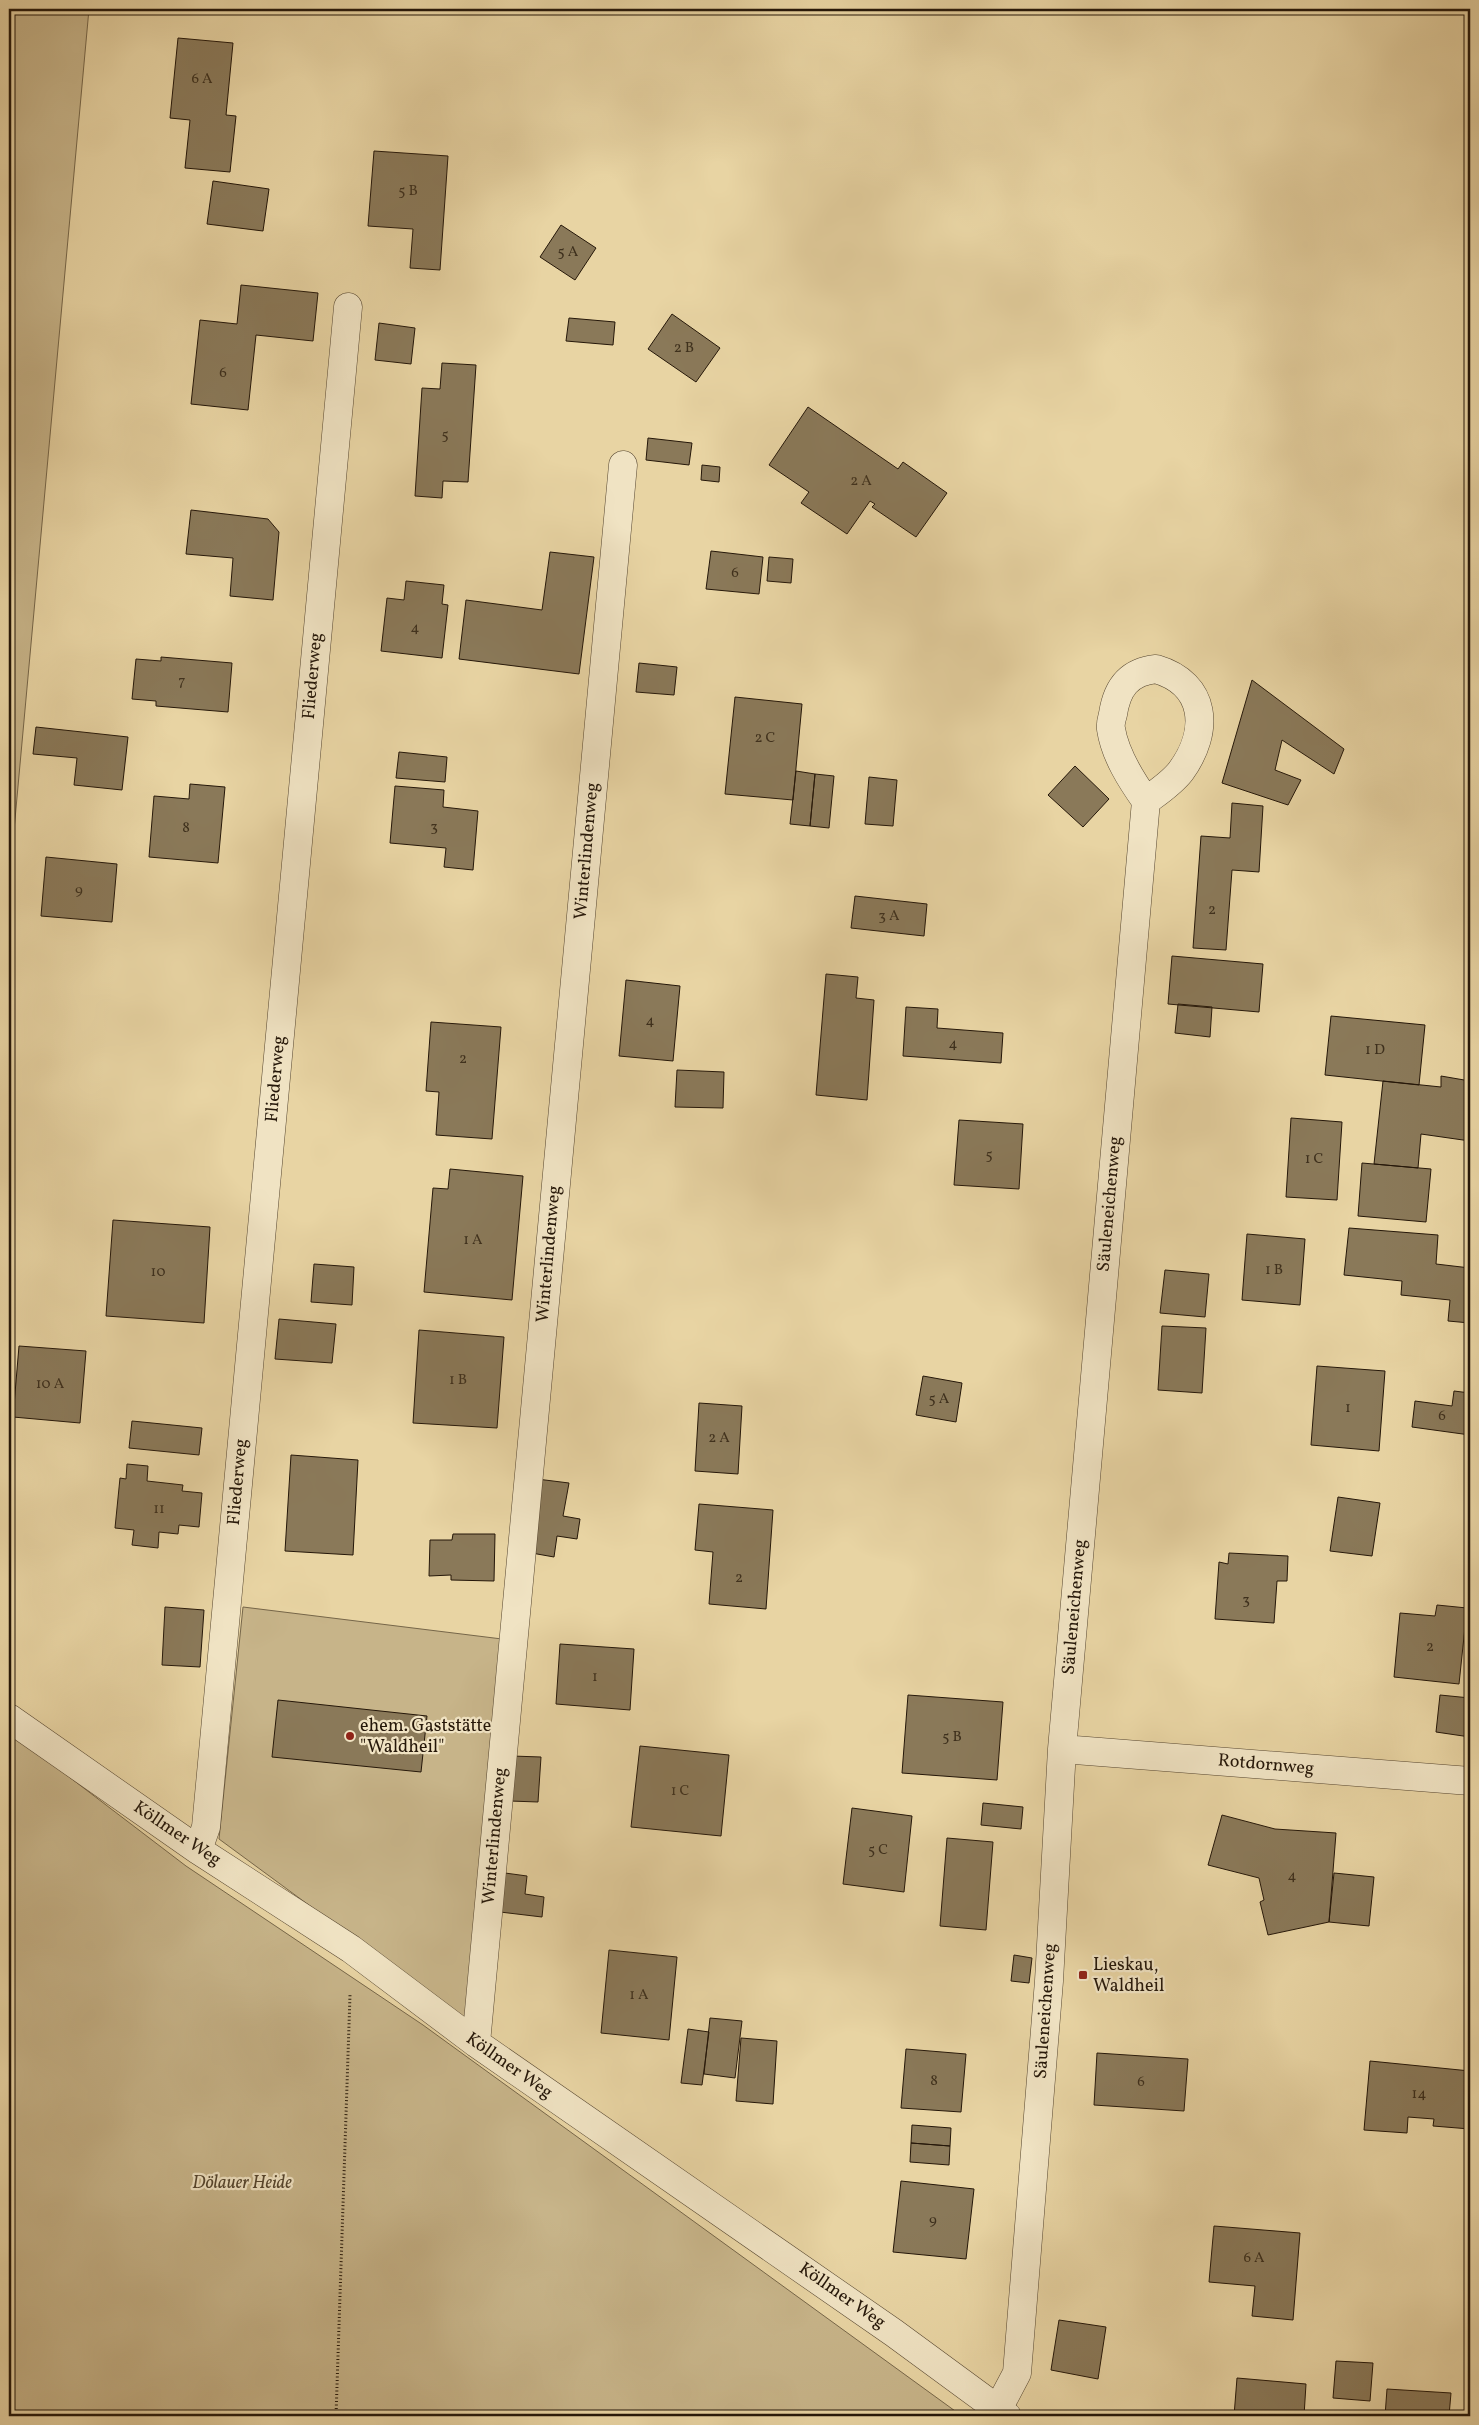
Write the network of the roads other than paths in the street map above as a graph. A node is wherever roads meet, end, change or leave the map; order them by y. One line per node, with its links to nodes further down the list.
1 (348, 307): 7 (street, Fliederweg)
2 (623, 465): 8 (street, Winterlindenweg)
3 (1146, 801): 5 (street, Säuleneichenweg)
4 (9, 1718): 7 (street, Köllmer Weg)
5 (1062, 1748): 6 (street, Rotdornweg); 9 (street, Säuleneichenweg)
6 (1470, 1781)
7 (198, 1850): 8 (street, Köllmer Weg)
8 (476, 2043): 9 (street, Köllmer Weg)
9 (1003, 2413)

